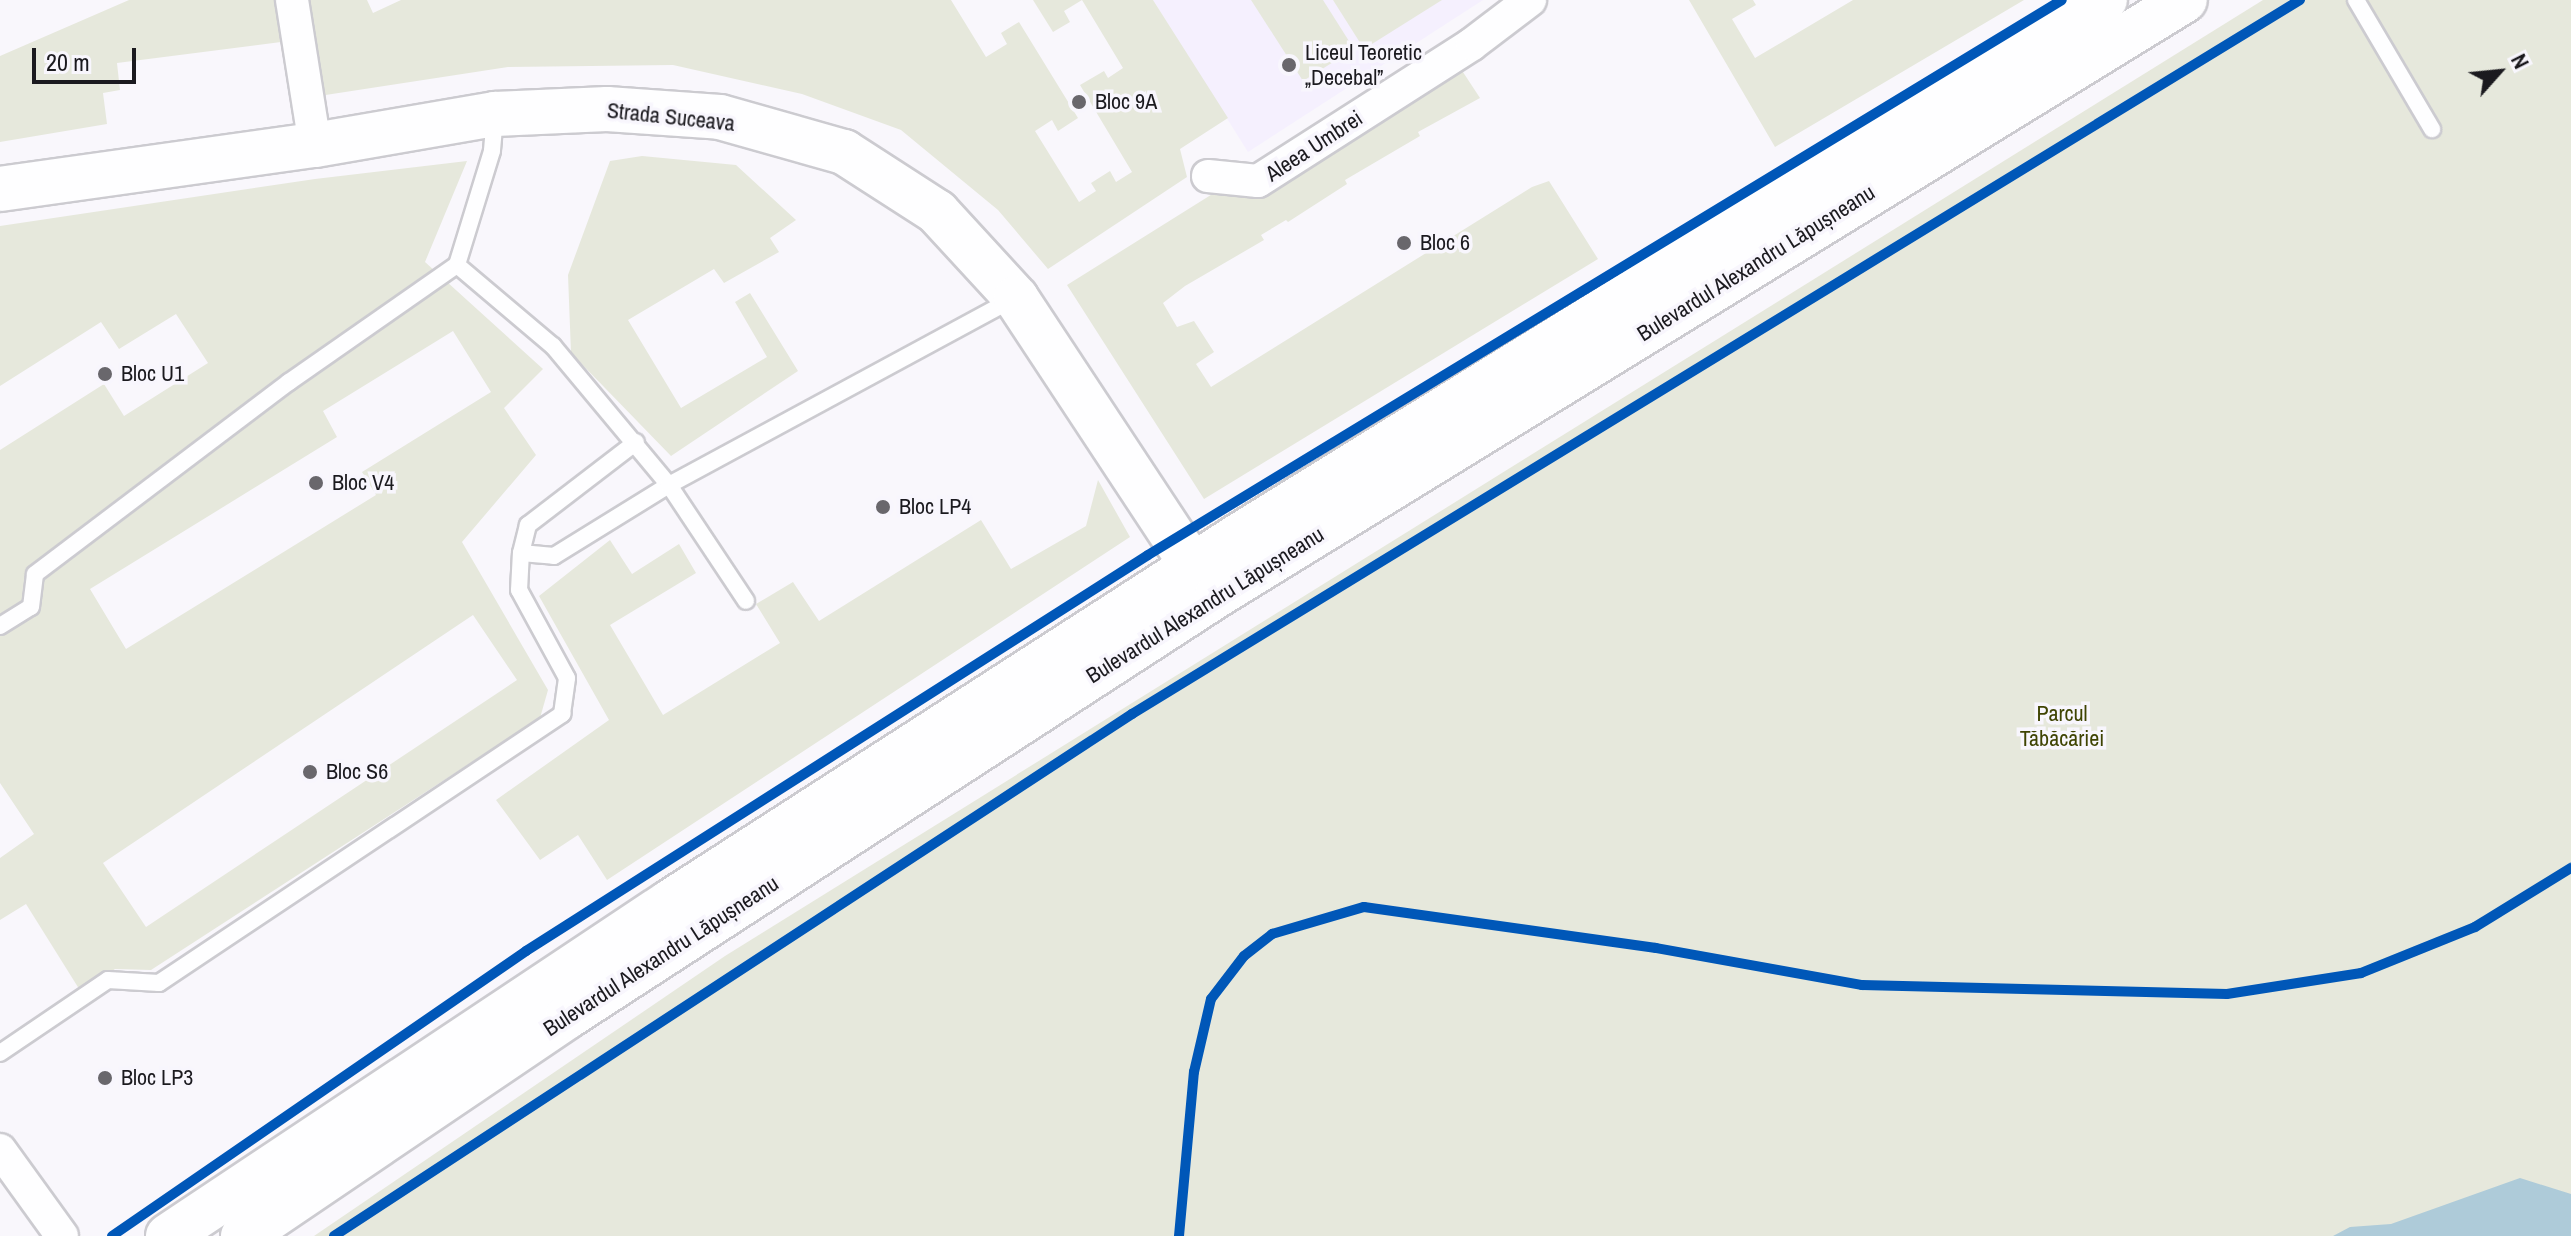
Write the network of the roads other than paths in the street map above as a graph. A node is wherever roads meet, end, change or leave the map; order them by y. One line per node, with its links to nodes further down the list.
1 (292, 0): 8 (street)
2 (1530, 0): 9 (street, Aleea Umbrei)
3 (2105, 0): 16 (main road, Bulevardul Alexandru Lăpușneanu)
4 (2185, 0): 23 (main road, Bulevardul Alexandru Lăpușneanu)
5 (2356, 0): 7 (lane)
6 (495, 114): 8 (main road, Strada Suceava); 11 (lane); 12 (main road, Strada Suceava)
7 (2432, 129)
8 (315, 145): 10 (main road, Strada Suceava)
9 (1208, 176)
10 (0, 189)
11 (457, 265): 13 (lane); 18 (lane)
12 (1016, 298): 14 (lane); 16 (main road, Strada Suceava)
13 (636, 442): 14 (lane); 15 (lane)
14 (669, 485): 15 (lane); 17 (lane)
15 (521, 553): 19 (lane)
16 (1193, 566): 22 (main road, Bulevardul Alexandru Lăpușneanu)
17 (746, 601)
18 (0, 626)
19 (0, 1053)
20 (0, 1150): 21 (street)
21 (62, 1236)
22 (168, 1236)
23 (243, 1236)

